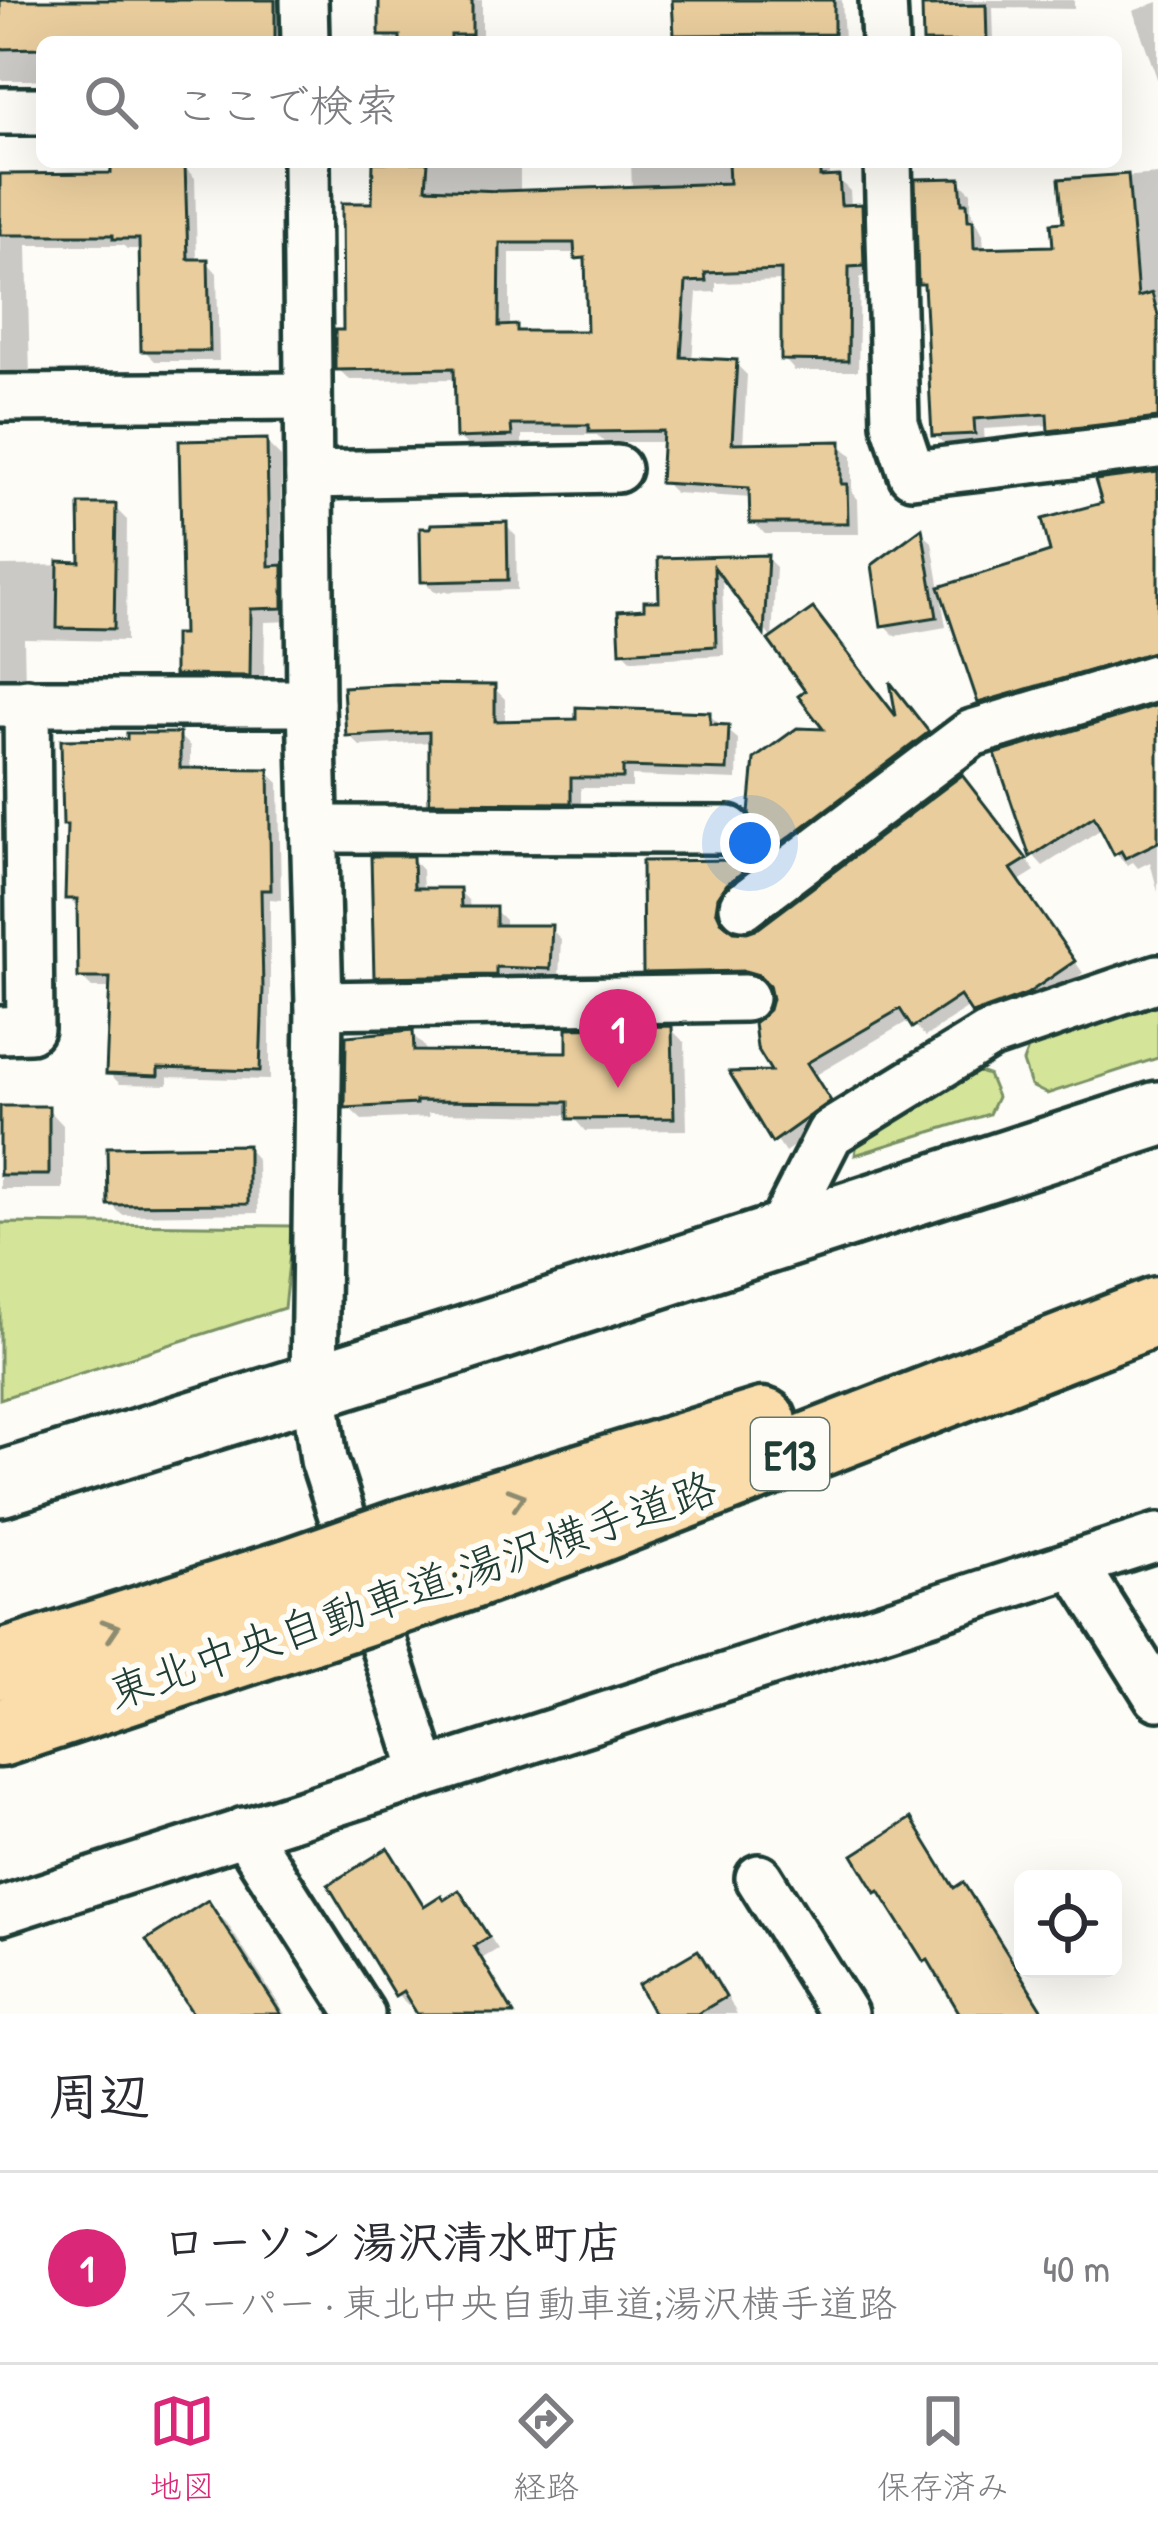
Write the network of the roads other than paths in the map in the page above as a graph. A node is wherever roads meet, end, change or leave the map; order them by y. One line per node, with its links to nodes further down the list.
1 (304, 0): 3 (street)
2 (883, 0): 4 (street)
3 (305, 36)
4 (884, 36)
5 (0, 111): 6 (street)
6 (36, 111)
7 (306, 168): 9 (street)
8 (888, 168): 11 (street)
9 (308, 397): 10 (street); 13 (street)
10 (0, 398)
11 (1158, 445)
12 (617, 469): 13 (street)
13 (309, 475): 16 (street)
14 (1158, 677): 19 (street)
15 (14, 702): 16 (street); 23 (street)
16 (311, 703): 17 (street)
17 (315, 830): 18 (street); 22 (street)
18 (729, 830)
19 (743, 906)
20 (1158, 978): 25 (street)
21 (745, 998): 22 (street)
22 (319, 1005): 28 (street)
23 (0, 1030)
24 (1158, 1114): 25 (street)
25 (777, 1237): 28 (street)
26 (1158, 1300): 31 (highway, 東北中央自動車道;湯沢横手道路 / E13, one-way to 26)
27 (1158, 1311): 31 (highway, 東北中央自動車道;湯沢横手道路 / E13)
28 (314, 1386): 29 (street); 37 (street)
29 (0, 1484)
30 (1158, 1537): 32 (street)
31 (413, 1563): 33 (highway, 東北中央自動車道;湯沢横手道路 / E13, bridge)
32 (1075, 1565): 35 (street); 37 (street)
33 (300, 1601): 34 (highway, 東北中央自動車道;湯沢横手道路 / E13, one-way to 33); 36 (highway, 東北中央自動車道;湯沢横手道路 / E13)
34 (0, 1665)
35 (1158, 1697)
36 (0, 1733)
37 (425, 1772): 38 (street)
38 (244, 1831): 40 (street); 41 (street)
39 (759, 1878): 42 (street)
40 (0, 1911)
41 (361, 2014)
42 (844, 2014)

